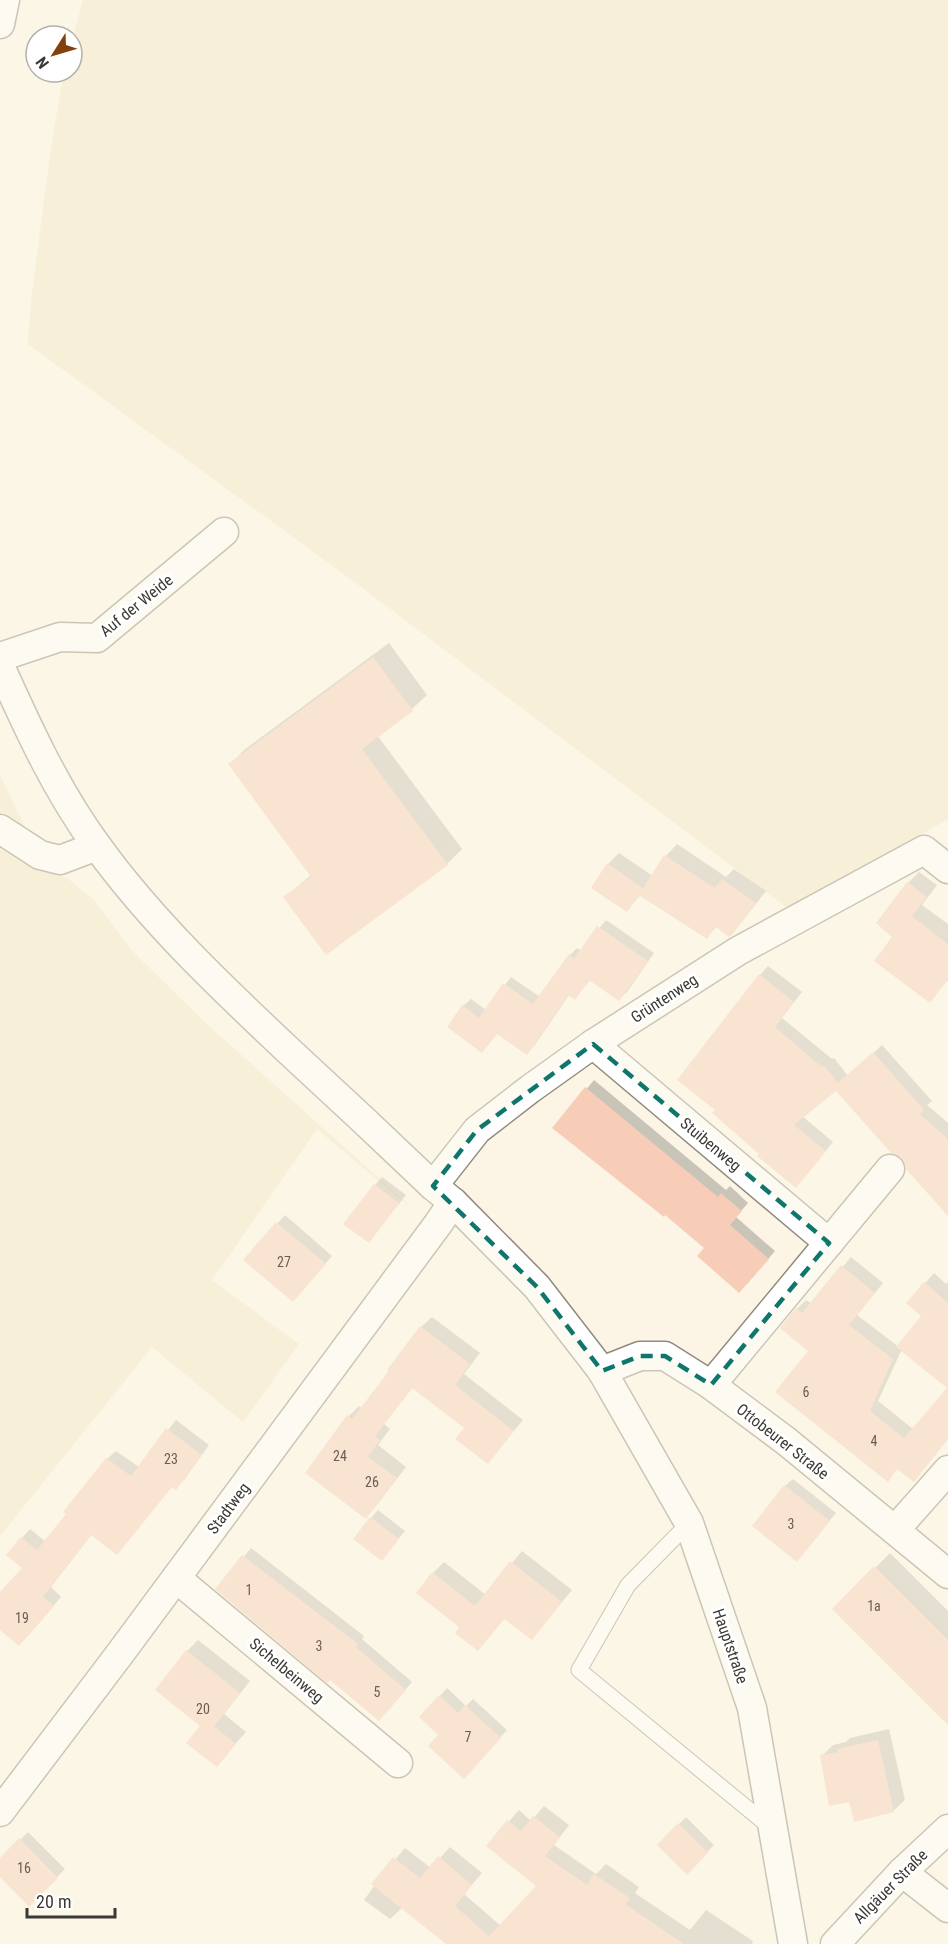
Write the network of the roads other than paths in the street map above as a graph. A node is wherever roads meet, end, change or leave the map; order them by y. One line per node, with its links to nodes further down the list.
1 (5, 0): 2 (street)
2 (0, 24)
3 (224, 532): 4 (street, Auf der Weide)
4 (0, 657)
5 (0, 666): 7 (street, Hauptstraße)
6 (0, 829): 7 (street)
7 (97, 846): 11 (street, Hauptstraße)
8 (948, 869): 9 (street, Grüntenweg)
9 (593, 1044): 11 (street, Grüntenweg); 12 (street, Stuibenweg)
10 (890, 1169): 12 (street)
11 (443, 1194): 13 (street, Hauptstraße); 19 (street, Stadtweg)
12 (829, 1243): 14 (street)
13 (602, 1371): 14 (street, Ottobeurer Straße); 16 (street, Hauptstraße)
14 (711, 1385): 17 (street, Ottobeurer Straße)
15 (948, 1470): 17 (street)
16 (689, 1523): 23 (street, Hauptstraße); 23 (lane)
17 (895, 1530): 18 (street, Ottobeurer Straße)
18 (948, 1574)
19 (176, 1578): 20 (street, Sichelbeinweg); 21 (street, Stadtweg)
20 (398, 1763)
21 (0, 1812)
22 (948, 1829): 24 (street, Allgäuer Straße)
23 (774, 1830): 26 (street, Hauptstraße)
24 (902, 1872): 25 (street); 27 (street, Allgäuer Straße)
25 (948, 1908)
26 (794, 1944)
27 (835, 1944)

